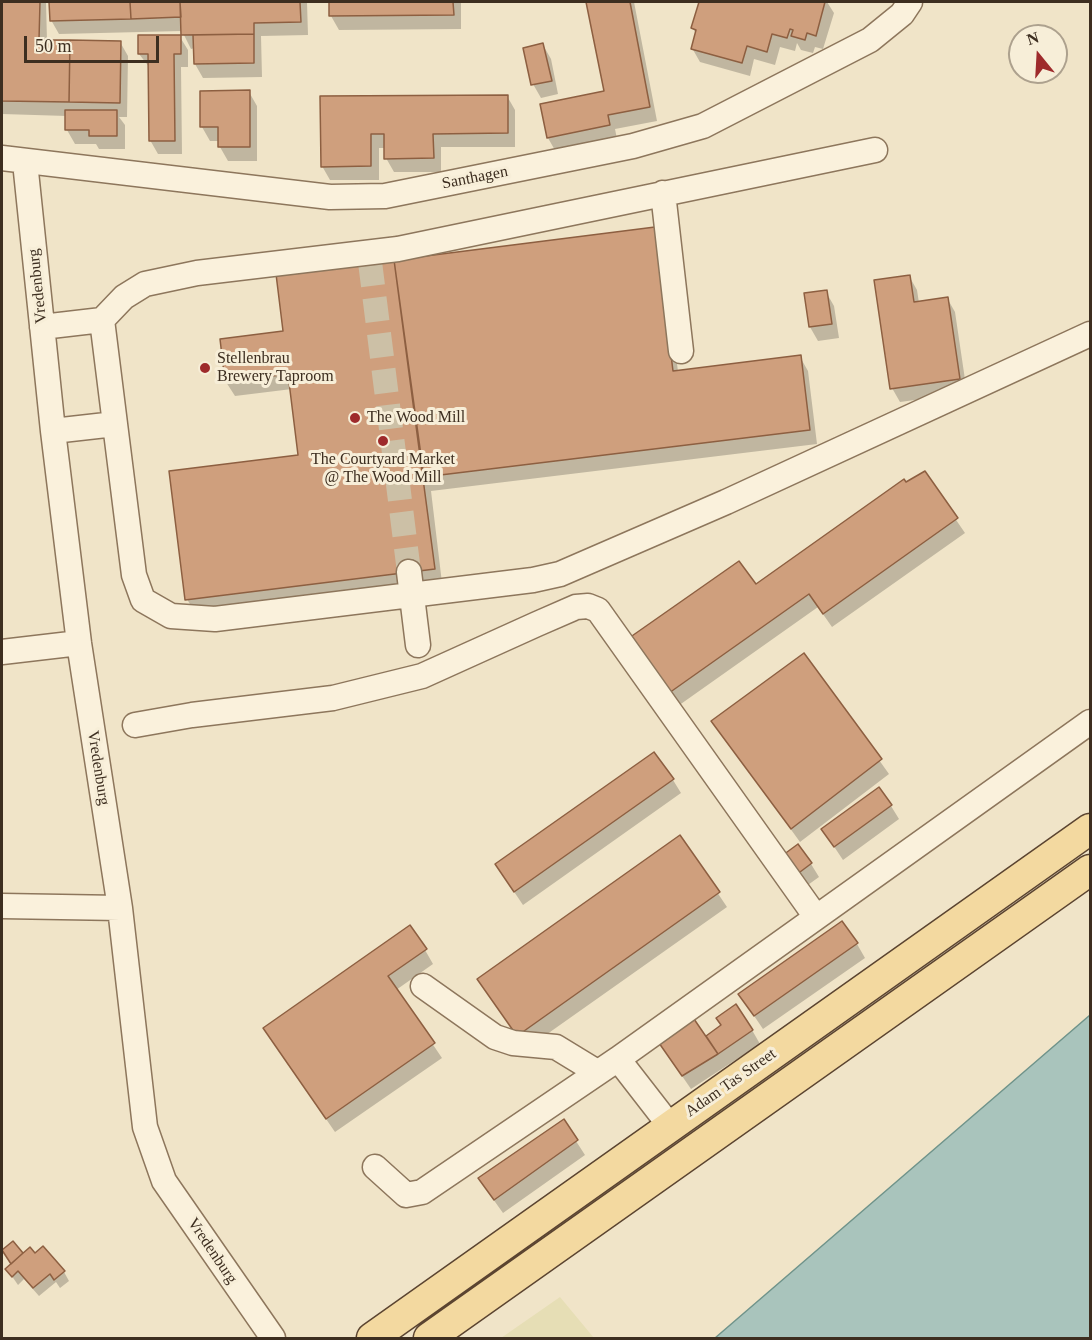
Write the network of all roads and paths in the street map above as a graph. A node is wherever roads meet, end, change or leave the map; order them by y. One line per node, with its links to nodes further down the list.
1 (910, 2): 4 (street, Santhagen)
2 (875, 150): 5 (street)
3 (2, 159): 4 (street, Santhagen)
4 (25, 162): 7 (street, Vredenburg)
5 (663, 193): 6 (street); 9 (street)
6 (102, 320): 7 (street); 10 (street)
7 (42, 327): 11 (street, Vredenburg)
8 (1090, 334): 12 (street)
9 (681, 351)
10 (115, 424): 11 (street); 12 (street)
11 (53, 431): 13 (street, Vredenburg)
12 (410, 584): 14 (street)
13 (79, 644): 15 (street); 21 (street, Vredenburg)
14 (418, 645)
15 (2, 652)
16 (1090, 722): 22 (street)
17 (135, 725): 22 (street)
18 (1090, 829): 26 (main road, Adam Tas Street)
19 (1090, 870): 30 (main road, Adam Tas Street)
20 (2, 906): 21 (street)
21 (120, 908): 28 (street, Vredenburg)
22 (816, 917): 24 (street)
23 (423, 986): 25 (street)
24 (618, 1059): 25 (street); 26 (street)
25 (597, 1072): 27 (street)
26 (669, 1126): 29 (main road, Adam Tas Street)
27 (375, 1167)
28 (273, 1338)
29 (372, 1338)
30 (429, 1338)

